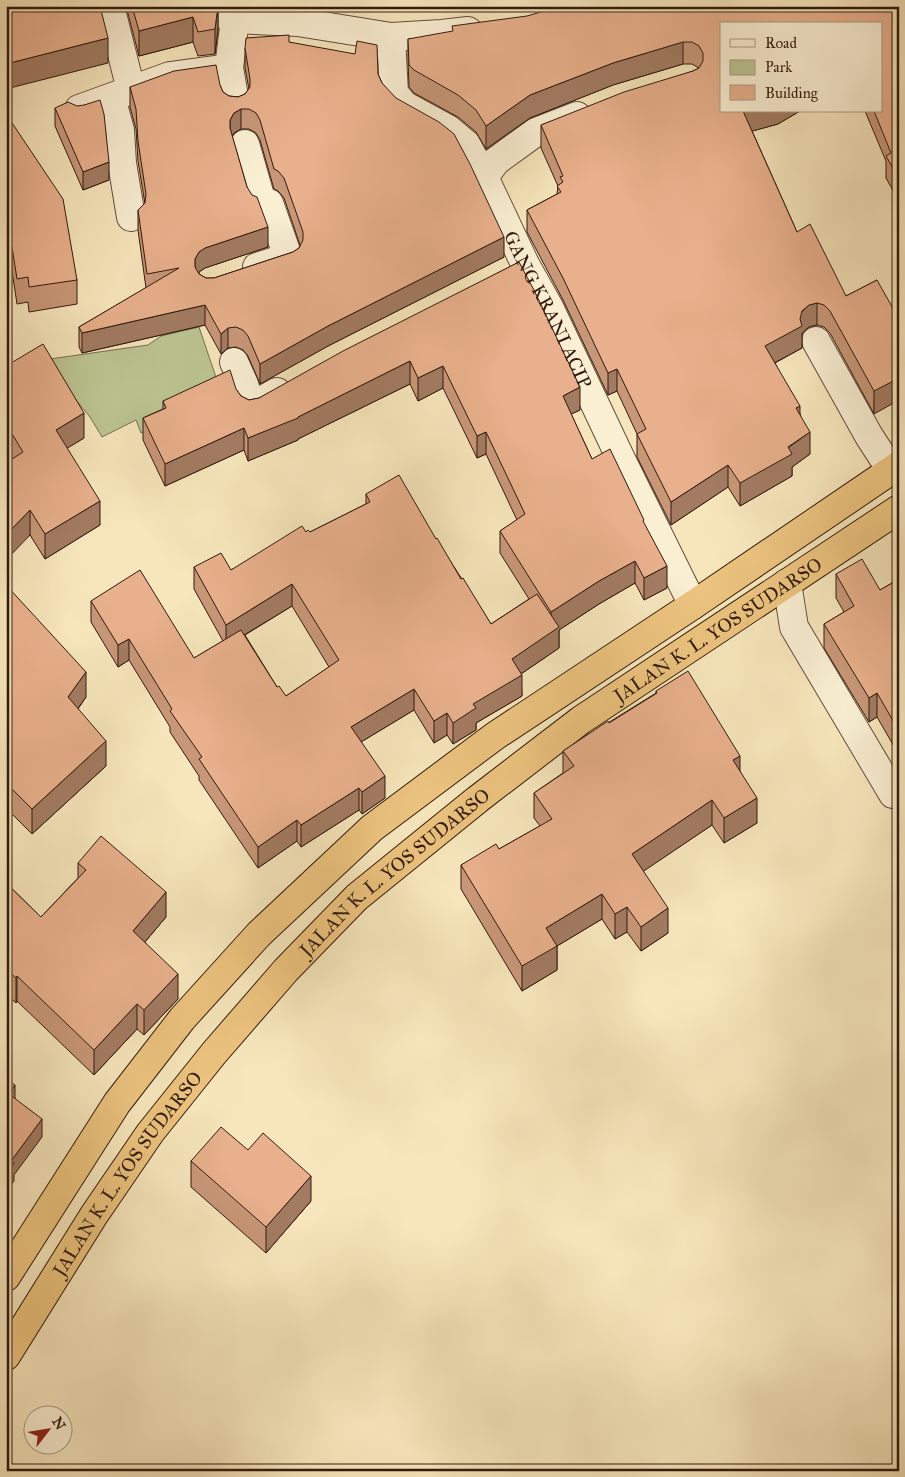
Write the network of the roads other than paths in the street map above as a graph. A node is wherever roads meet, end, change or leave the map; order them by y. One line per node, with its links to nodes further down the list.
1 (110, 6): 7 (street)
2 (203, 6): 3 (street)
3 (235, 19): 5 (street); 6 (street)
4 (488, 28): 5 (street)
5 (391, 37): 12 (street, GANG KRANI ACIP)
6 (229, 68): 7 (street); 8 (street)
7 (121, 94): 10 (street); 13 (street)
8 (235, 102)
9 (603, 107): 12 (street)
10 (80, 109)
11 (245, 144): 15 (street)
12 (484, 177): 14 (street, GANG KRANI ACIP)
13 (131, 217)
14 (525, 264): 16 (street); 23 (street, GANG KRANI ACIP)
15 (236, 274)
16 (499, 277)
17 (816, 341): 20 (street)
18 (234, 362): 19 (street)
19 (302, 378)
20 (895, 468): 23 (highway, JALAN K. L. YOS SUDARSO)
21 (899, 508): 22 (highway, JALAN K. L. YOS SUDARSO)
22 (786, 583): 24 (street); 26 (highway, JALAN K. L. YOS SUDARSO)
23 (693, 604): 25 (highway, JALAN K. L. YOS SUDARSO)
24 (893, 794)
25 (6, 1277)
26 (6, 1356)

